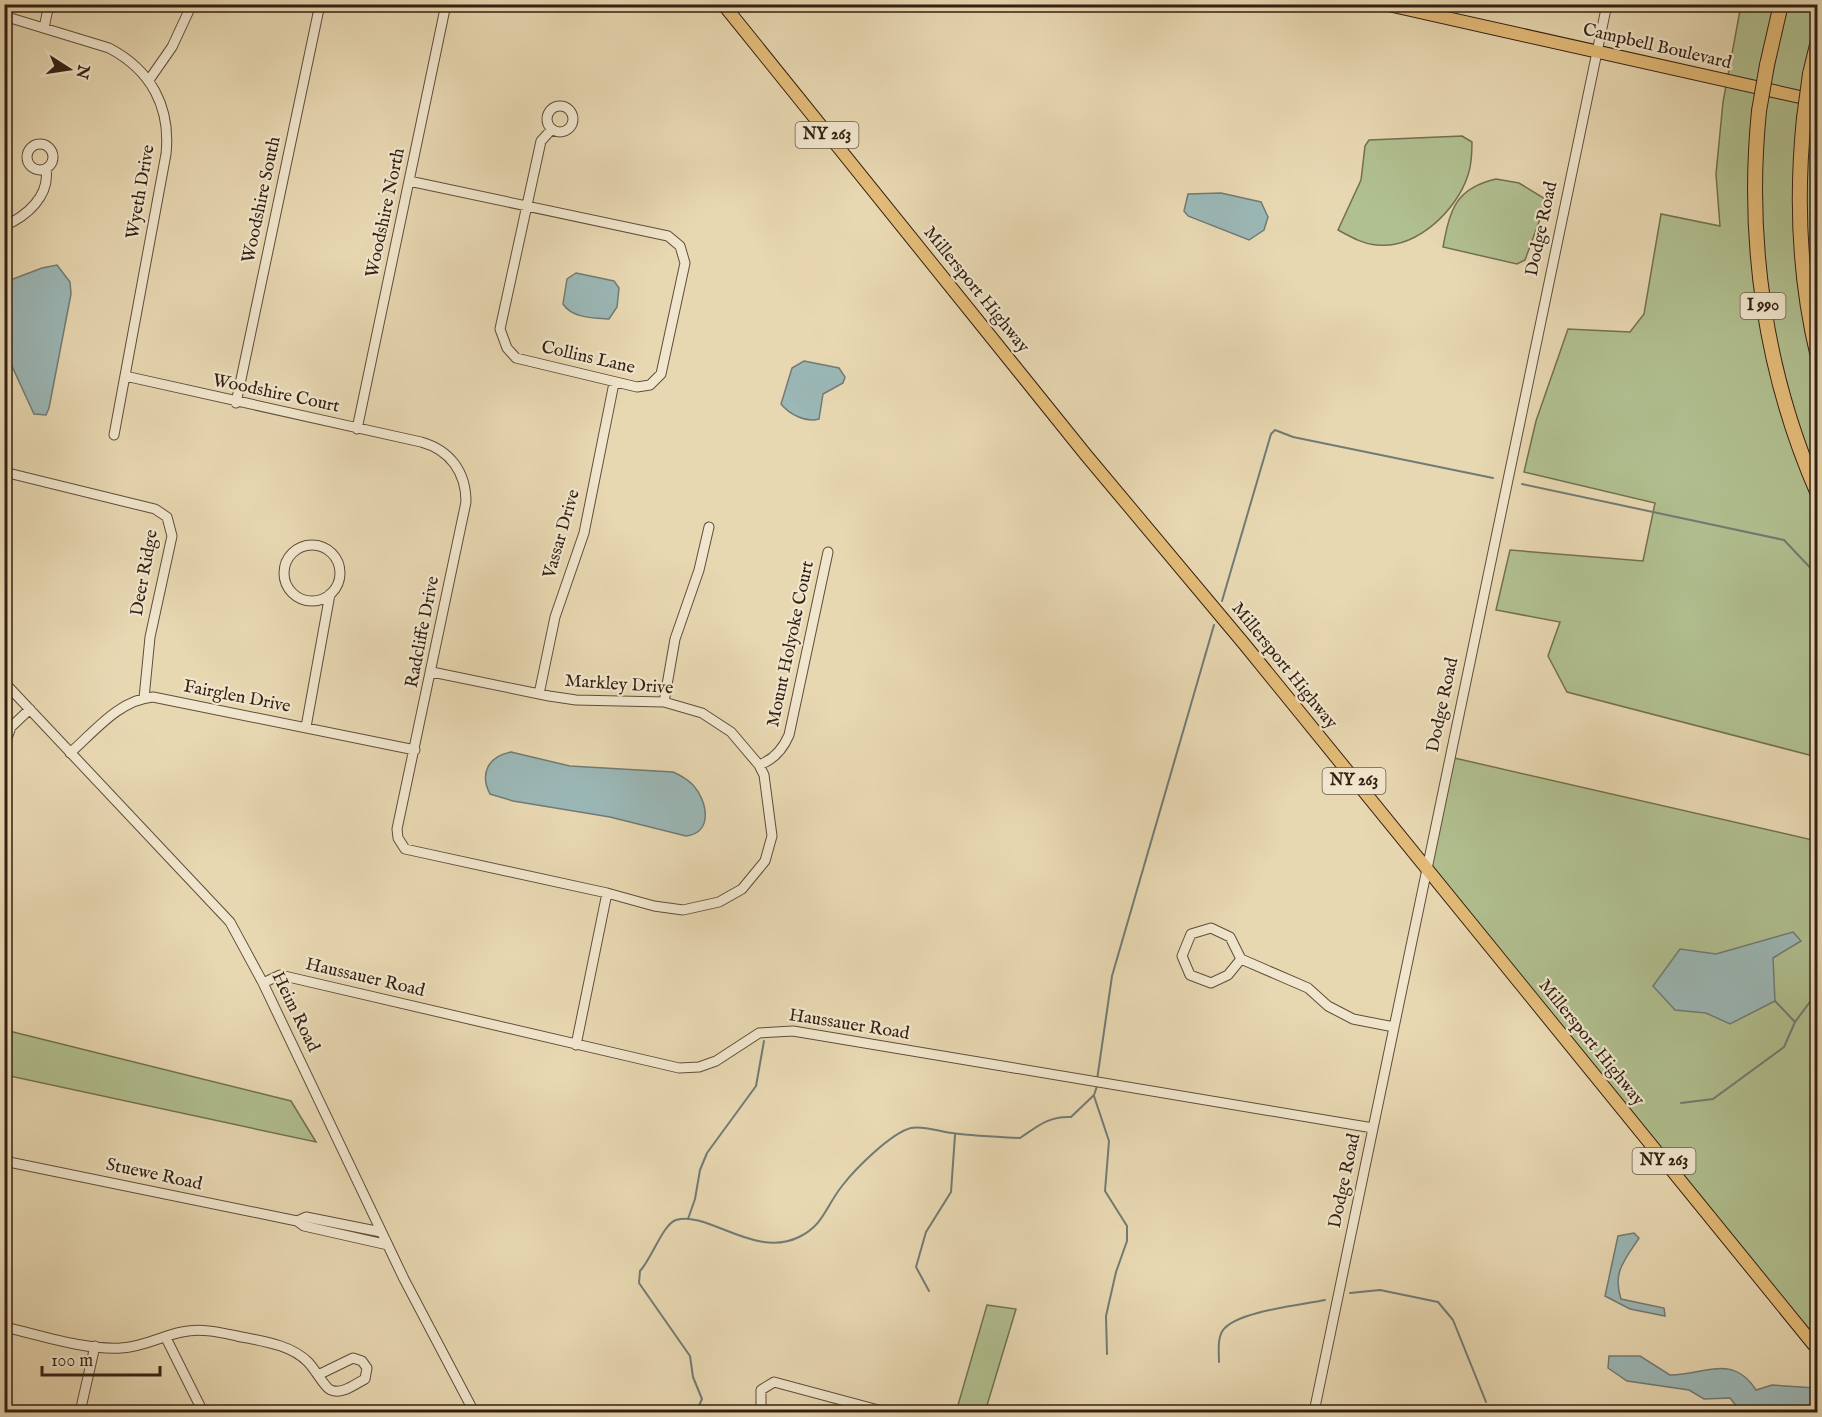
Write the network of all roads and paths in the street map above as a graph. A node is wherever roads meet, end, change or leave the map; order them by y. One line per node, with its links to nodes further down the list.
1 (49, 4): 10 (street)
2 (192, 4): 13 (street)
3 (320, 4): 23 (street, Woodshire South)
4 (446, 4): 17 (street, Woodshire North)
5 (723, 4): 43 (main road, Millersport Highway / NY 263)
6 (1384, 4): 12 (main road, Campbell Boulevard)
7 (1607, 4): 12 (street, Dodge Road)
8 (1781, 4): 28 (highway, I 990, bridge)
9 (4, 16): 10 (street, Wyeth Drive)
10 (44, 28): 13 (street, Wyeth Drive)
11 (1818, 41): 20 (highway, I 990, bridge)
12 (1597, 51): 14 (main road, Campbell Boulevard); 43 (street, Dodge Road)
13 (149, 80): 21 (street, Wyeth Drive)
14 (1818, 101)
15 (552, 129): 18 (street)
16 (46, 169): 19 (street)
17 (409, 181): 18 (street, Collins Lane); 24 (street, Woodshire North)
18 (527, 206): 22 (street, Collins Lane); 22 (street, Collins Lane)
19 (4, 226)
20 (1818, 357)
21 (125, 376): 23 (street, Woodshire Court); 25 (street, Wyeth Drive)
22 (614, 382): 34 (street, Vassar Drive)
23 (236, 403): 24 (street, Woodshire Court)
24 (357, 429): 26 (street, Woodshire Court)
25 (114, 435)
26 (421, 442): 32 (street, Radcliffe Drive)
27 (4, 472): 35 (street, Deer Ridge)
28 (1818, 494)
29 (709, 527): 36 (street)
30 (828, 552): 42 (street, Mount Holyoke Court)
31 (330, 594): 31 (street); 38 (street)
32 (432, 672): 34 (street, Markley Drive); 40 (street, Radcliffe Drive)
33 (4, 682): 37 (street, Heim Road)
34 (539, 694): 36 (street, Markley Drive)
35 (144, 698): 38 (street, Fairglen Drive); 41 (street)
36 (664, 702): 42 (street, Markley Drive)
37 (30, 709): 39 (street); 41 (street, Heim Road)
38 (306, 728): 40 (street, Fairglen Drive)
39 (4, 747)
40 (415, 750): 44 (street, Radcliffe Drive)
41 (70, 753): 46 (street, Heim Road)
42 (759, 765): 44 (street, Markley Drive)
43 (1426, 872): 47 (street, Dodge Road); 57 (main road, Millersport Highway / NY 263)
44 (608, 893): 48 (street)
45 (1240, 959): 45 (street); 47 (street)
46 (263, 982): 48 (street, Haussauer Road); 52 (street, Heim Road)
47 (1394, 1027): 49 (street, Dodge Road)
48 (576, 1045): 49 (street, Haussauer Road)
49 (1373, 1128): 64 (street, Dodge Road)
50 (4, 1161): 51 (street, Stuewe Road)
51 (297, 1221): 52 (street, Stuewe Road); 53 (street, Stuewe Road)
52 (381, 1232): 53 (street, Heim Road)
53 (388, 1245): 61 (street, Heim Road)
54 (4, 1327): 56 (street)
55 (166, 1338): 56 (street); 58 (street); 60 (street)
56 (95, 1346): 59 (street)
57 (1818, 1350)
58 (320, 1374): 58 (street)
59 (80, 1413)
60 (203, 1413)
61 (474, 1413)
62 (761, 1413): 63 (street)
63 (886, 1413)
64 (1314, 1413)

